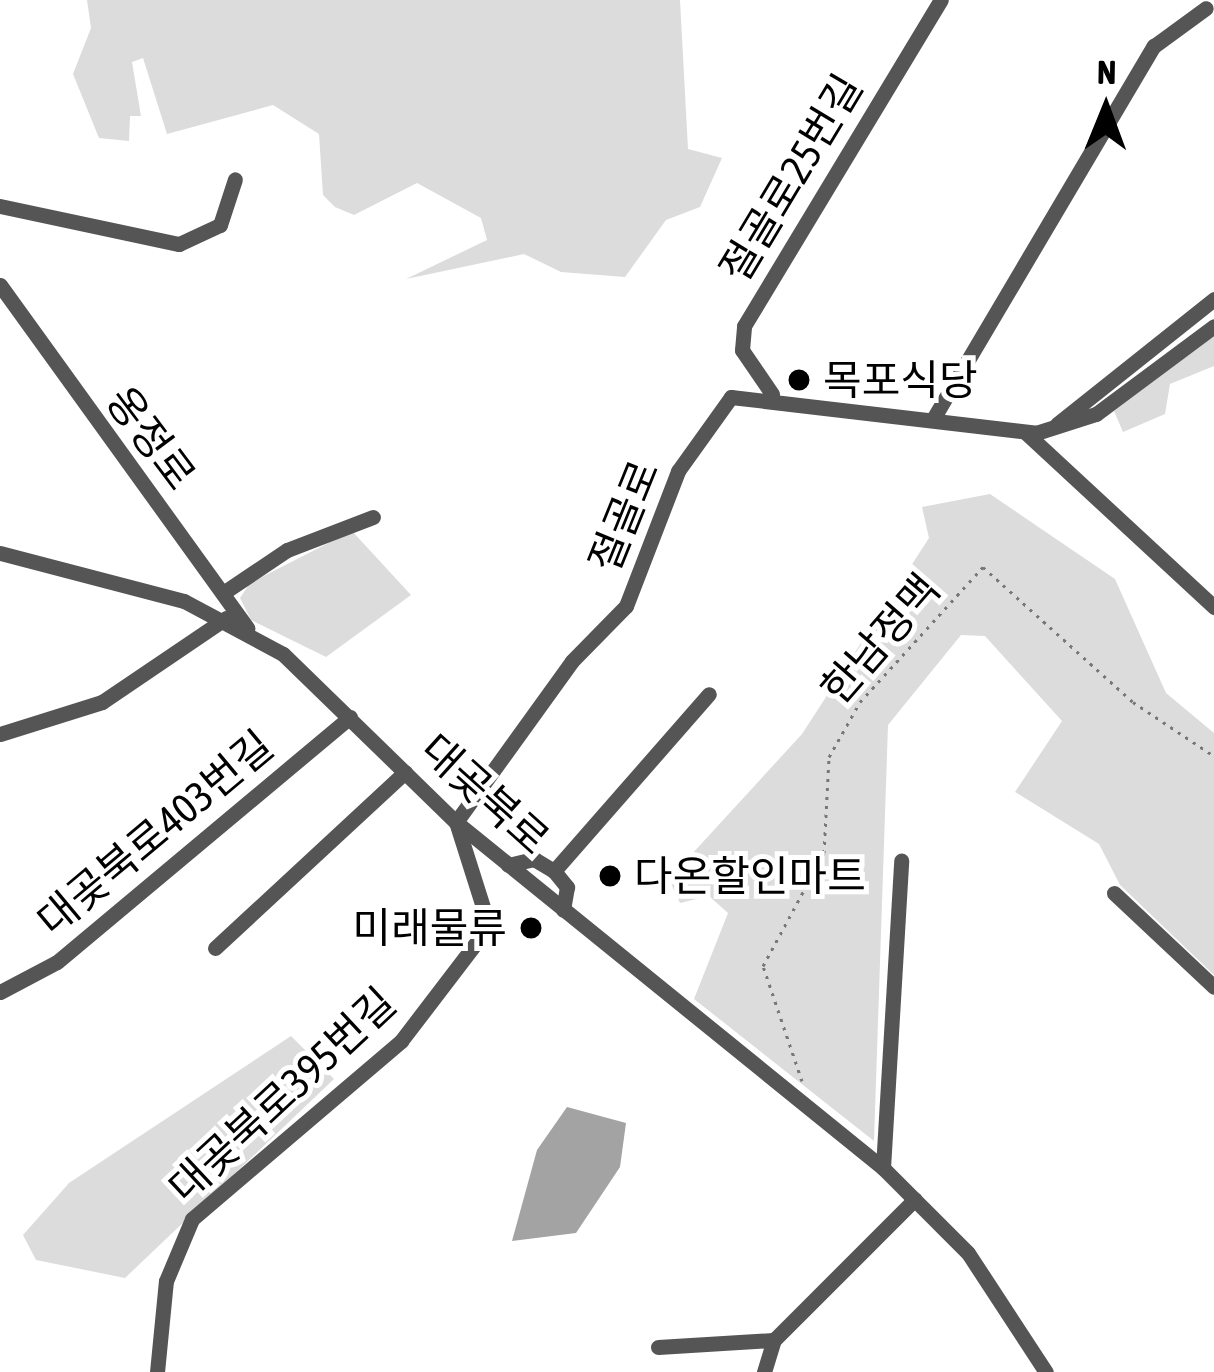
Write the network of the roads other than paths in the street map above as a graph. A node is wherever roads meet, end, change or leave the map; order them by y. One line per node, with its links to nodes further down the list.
1 (941, 0): 9 (street, 절골로25번길)
2 (1206, 8): 10 (street)
3 (235, 179): 4 (street)
4 (0, 206)
5 (0, 285): 7 (street, 옹정로)
6 (1214, 299): 11 (street)
7 (6, 305): 15 (street, 옹정로)
8 (1214, 326): 11 (street)
9 (772, 394): 10 (street); 23 (street, 절골로)
10 (933, 419): 12 (street)
11 (1050, 430): 12 (street)
12 (1025, 432): 16 (street)
13 (373, 517): 15 (street)
14 (0, 553): 17 (street, 대곶북로)
15 (223, 593): 18 (street, 옹정로)
16 (1214, 607)
17 (226, 618): 18 (street, 대곶북로); 21 (street)
18 (250, 632): 20 (street, 대곶북로)
19 (709, 694): 26 (street)
20 (350, 717): 22 (street, 대곶북로); 31 (street, 대곶북로403번길)
21 (0, 734)
22 (405, 772): 23 (street, 대곶북로); 29 (street)
23 (456, 822): 25 (street, 대곶북로); 37 (street, 대곶북로395번길)
24 (901, 861): 32 (street)
25 (508, 865): 26 (street); 28 (street, 대곶북로)
26 (554, 871): 28 (street)
27 (1114, 893): 30 (street)
28 (563, 910): 32 (street, 대곶북로)
29 (215, 948)
30 (1214, 987)
31 (0, 992)
32 (883, 1168): 33 (street, 대곶북로)
33 (915, 1199): 34 (street); 36 (street, 대곶북로)
34 (773, 1340): 35 (street); 38 (street)
35 (658, 1347)
36 (1041, 1367)
37 (157, 1372)
38 (764, 1372)

